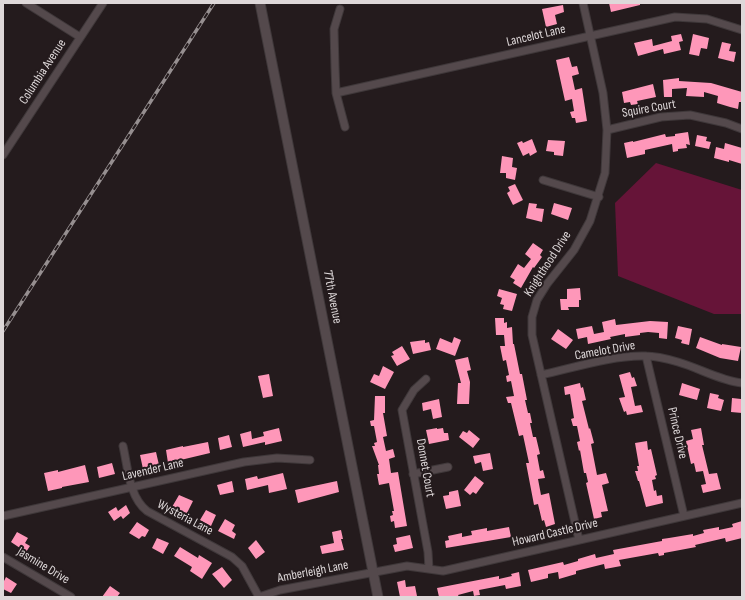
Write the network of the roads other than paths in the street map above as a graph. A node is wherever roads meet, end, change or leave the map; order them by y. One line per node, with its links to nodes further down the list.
1 (26, 3): 8 (street)
2 (103, 3): 8 (street, Columbia Avenue)
3 (260, 3): 31 (street, 77th Avenue)
4 (583, 3): 7 (street, Knighthood Drive)
5 (340, 9): 9 (street)
6 (742, 30): 7 (street, Lancelot Lane)
7 (590, 36): 9 (street, Lancelot Lane); 12 (street, Knighthood Drive)
8 (80, 37): 13 (street, Columbia Avenue)
9 (336, 93): 10 (street)
10 (345, 127)
11 (742, 129): 12 (street, Squire Court)
12 (607, 130): 15 (street, Knighthood Drive)
13 (3, 155)
14 (543, 180): 15 (street)
15 (599, 197): 17 (street, Knighthood Drive)
16 (646, 356): 17 (street, Camelot Drive); 19 (street, Camelot Drive); 27 (street, Prince Drive)
17 (541, 376): 28 (street, Knighthood Drive)
18 (426, 379): 23 (street, Donnet Court)
19 (742, 383)
20 (123, 446): 24 (street, Wysteria Lane)
21 (310, 460): 24 (street, Lavender Lane)
22 (448, 467): 23 (street)
23 (413, 474): 30 (street, Donnet Court)
24 (132, 487): 26 (street, Lavender Lane); 33 (street, Wysteria Lane)
25 (742, 503): 27 (street, Howard Castle Drive)
26 (3, 516)
27 (684, 516): 28 (street, Howard Castle Drive)
28 (578, 540): 30 (street, Howard Castle Drive)
29 (3, 557): 32 (street, Jasmine Drive)
30 (429, 569): 31 (street, Howard Castle Drive)
31 (373, 572): 33 (street, Amberleigh Lane); 34 (street, 77th Avenue)
32 (71, 597)
33 (258, 597)
34 (378, 597)

